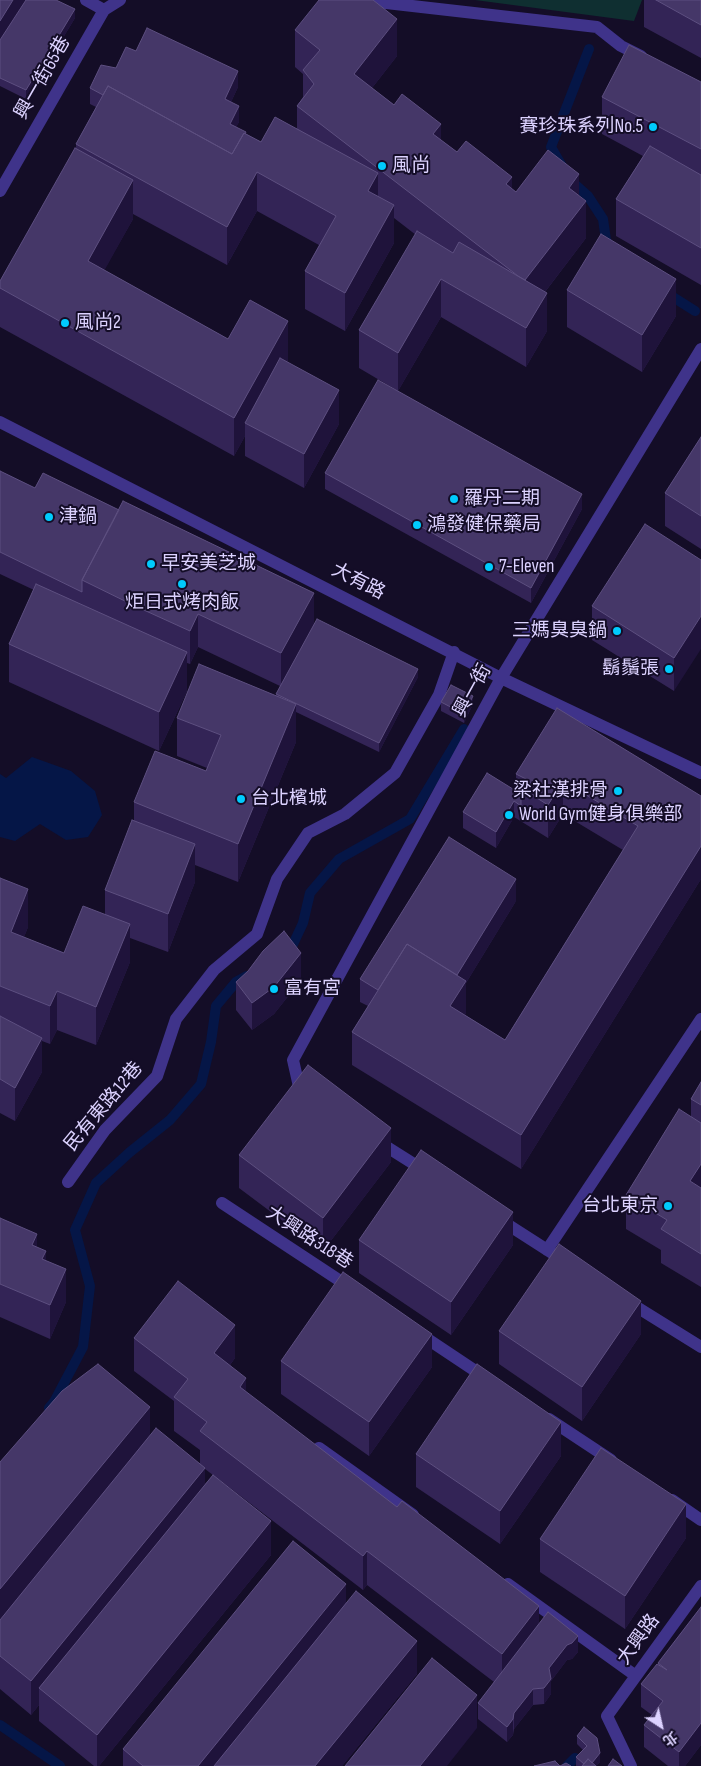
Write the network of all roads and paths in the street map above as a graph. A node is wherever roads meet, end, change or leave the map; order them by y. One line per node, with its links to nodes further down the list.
1 (86, 0): 4 (street)
2 (120, 0): 4 (street, 興一街65巷)
3 (360, 0): 5 (street)
4 (104, 10): 6 (street, 興一街65巷)
5 (648, 60)
6 (0, 191)
7 (701, 350): 10 (street, 興一街)
8 (0, 422): 9 (street, 大有路)
9 (454, 652): 10 (street, 大有路); 16 (street, 民有東路12巷)
10 (501, 678): 11 (street, 大有路); 13 (street, 興一街)
11 (701, 773)
12 (701, 1019): 19 (street)
13 (317, 1102)
14 (366, 1134): 15 (street)
15 (432, 1176)
16 (68, 1182)
17 (222, 1203): 21 (street, 大興路318巷)
18 (489, 1213): 19 (street)
19 (547, 1250): 20 (street)
20 (579, 1270)
21 (363, 1296)
22 (620, 1296): 24 (street)
23 (404, 1323): 25 (street)
24 (701, 1348)
25 (495, 1383)
26 (536, 1410): 28 (street)
27 (308, 1440): 30 (street)
28 (618, 1465)
29 (660, 1492): 31 (street)
30 (420, 1520)
31 (701, 1520)
32 (500, 1578): 34 (street)
33 (701, 1586): 34 (street, 大興路)
34 (636, 1676): 35 (street, 大興路)
35 (631, 1766)

